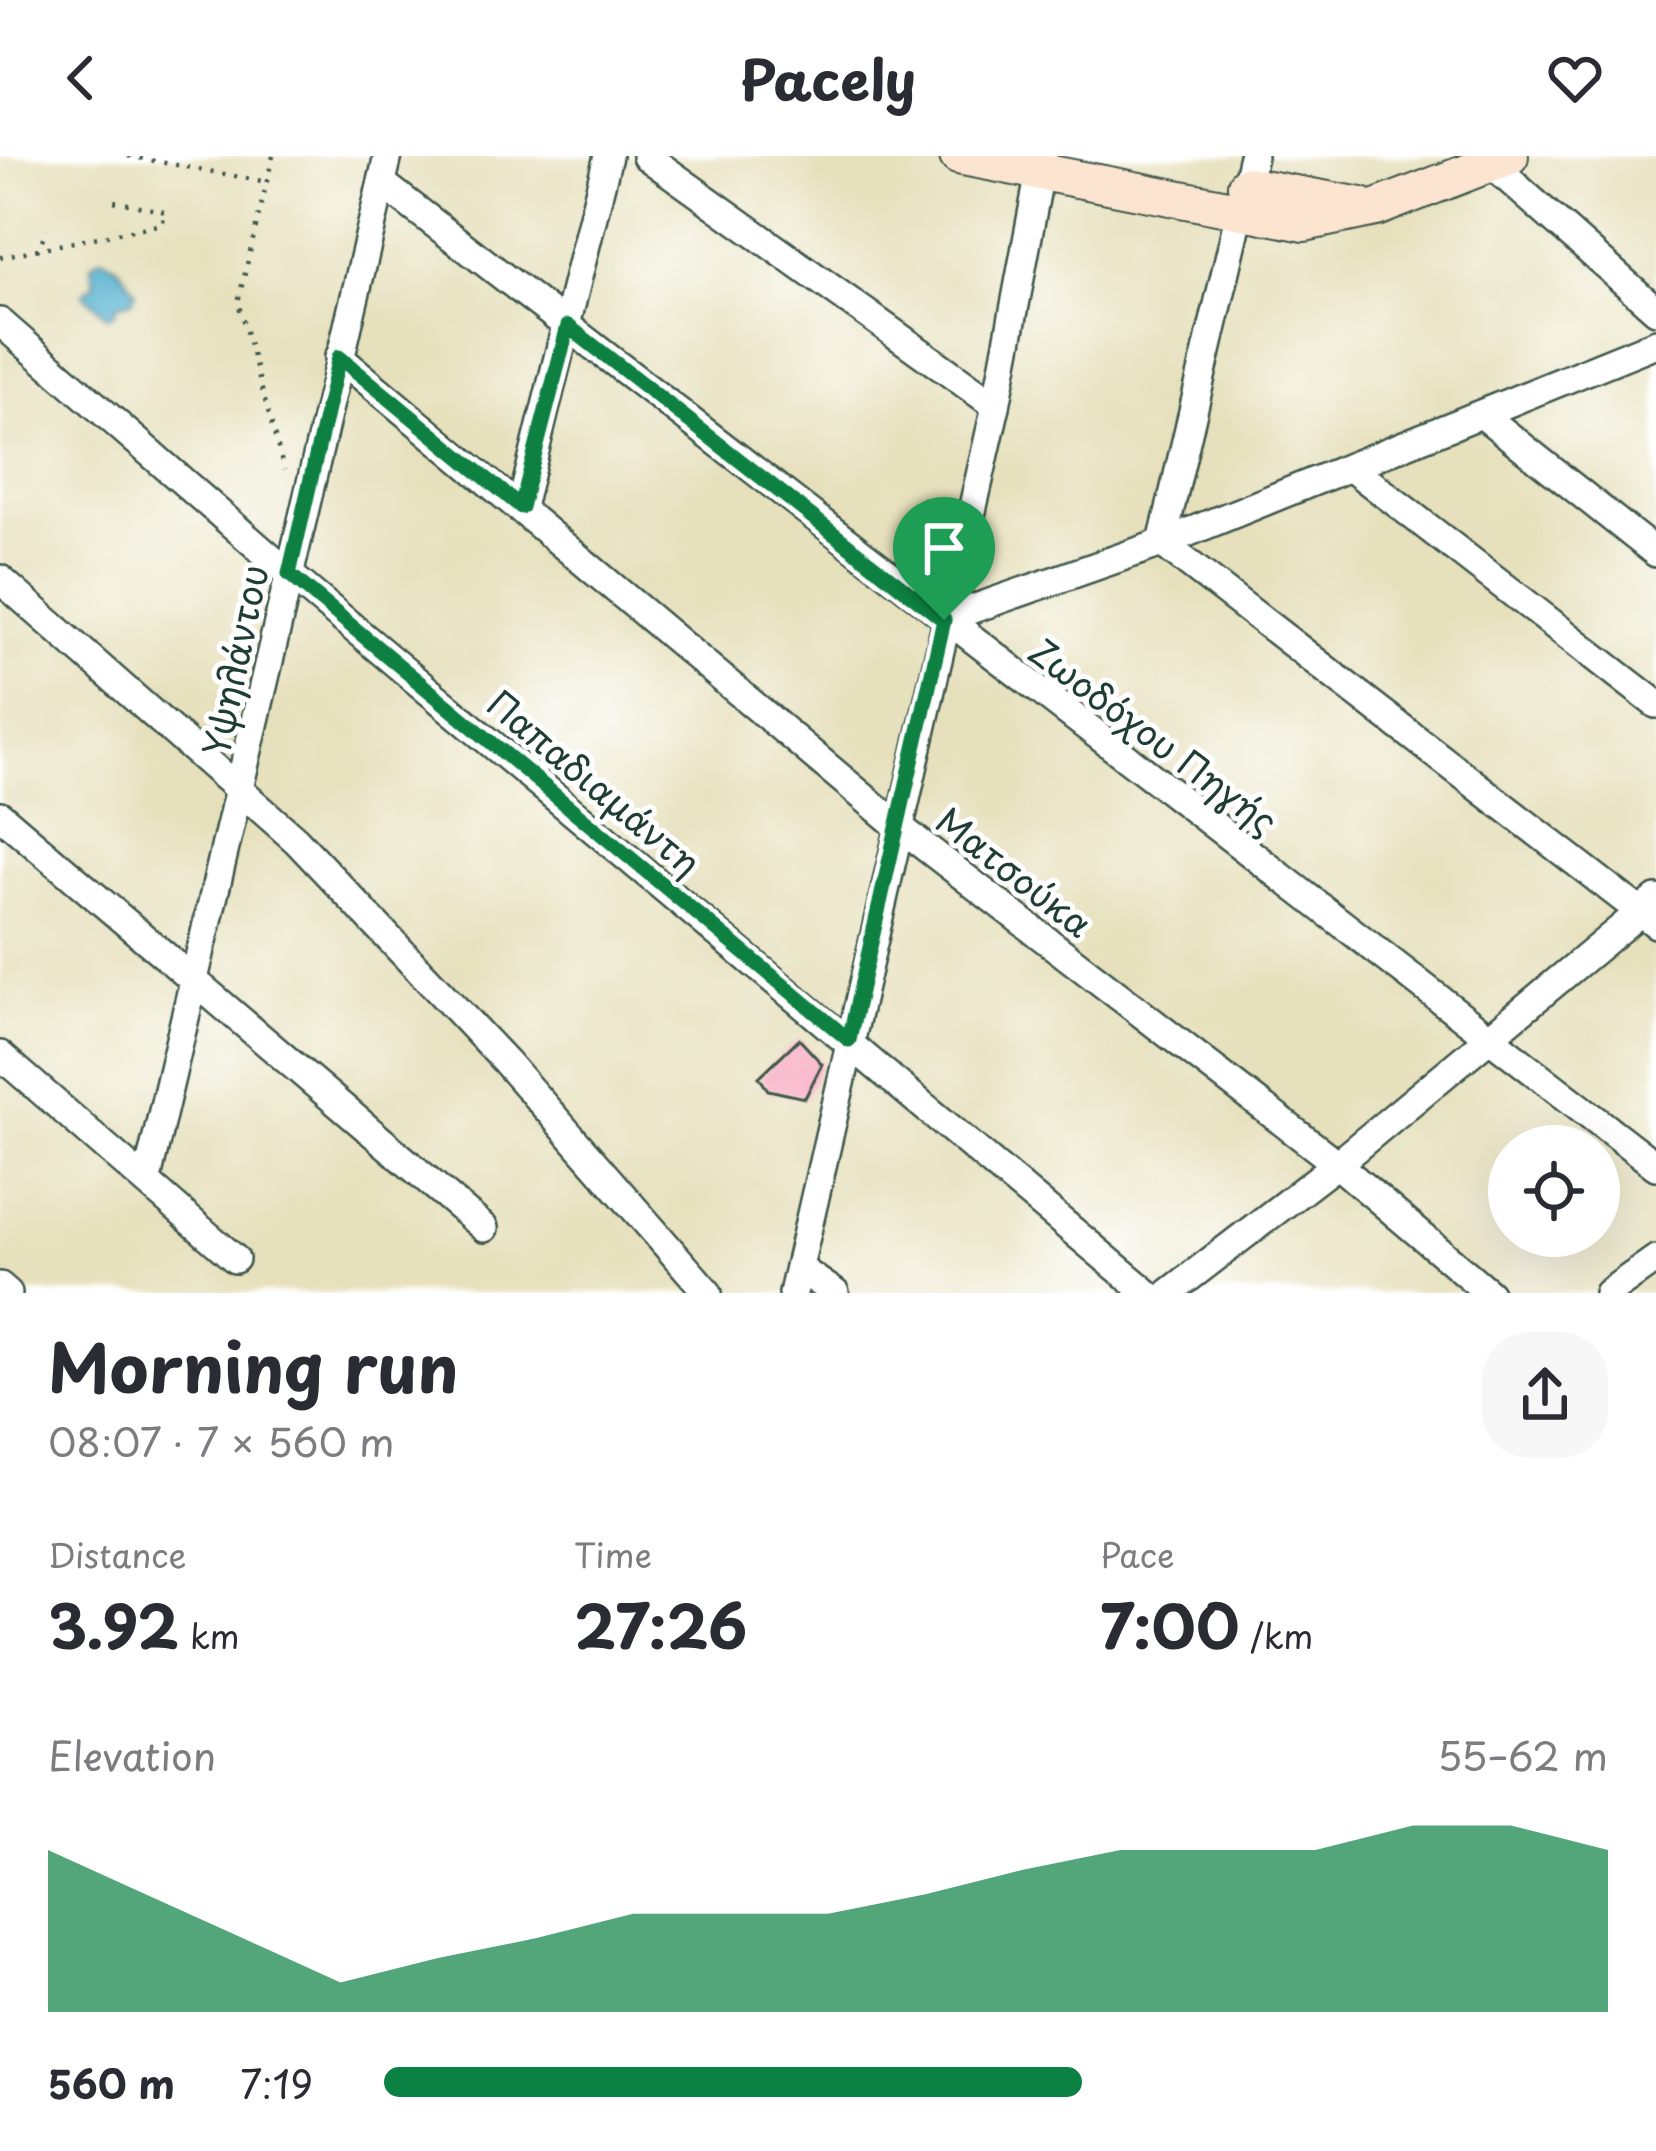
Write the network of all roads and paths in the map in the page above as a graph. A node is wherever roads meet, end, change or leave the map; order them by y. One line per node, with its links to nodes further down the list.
1 (128, 156): 10 (path)
2 (272, 156): 10 (path)
3 (608, 156): 17 (street)
4 (646, 156): 20 (street)
5 (958, 156): 7 (street)
6 (1501, 160): 9 (street); 15 (street)
7 (1041, 165): 9 (street); 20 (street)
8 (385, 170): 17 (street, Ζωοδόχου Πηγής); 19 (street, Υψηλάντου)
9 (1252, 176): 25 (street)
10 (267, 182): 24 (path)
11 (109, 200): 13 (path)
12 (47, 230): 13 (path)
13 (37, 251): 14 (path)
14 (0, 257)
15 (1656, 310)
16 (0, 322): 27 (street, Παπαδιαμάντη)
17 (568, 326): 23 (street); 29 (street, Ζωοδόχου Πηγής)
18 (1656, 343): 21 (street)
19 (339, 357): 23 (street, Ματσούκα); 24 (street, Υψηλάντου)
20 (996, 406): 29 (street)
21 (1484, 416): 22 (street); 26 (street)
22 (1350, 467): 25 (street); 30 (street)
23 (521, 507): 33 (street, Ματσούκα)
24 (302, 518): 27 (street, Υψηλάντου)
25 (1162, 543): 29 (street); 34 (street)
26 (1656, 553)
27 (289, 574): 31 (street, Υψηλάντου); 37 (street, Παπαδιαμάντη)
28 (0, 579): 31 (street)
29 (944, 620): 33 (street); 36 (street, Ζωοδόχου Πηγής)
30 (1656, 704)
31 (243, 788): 35 (street, Υψηλάντου); 48 (street)
32 (0, 815): 35 (street)
33 (898, 826): 37 (street); 39 (street, Ματσούκα)
34 (1651, 912): 36 (street)
35 (197, 980): 41 (street, Υψηλάντου); 42 (street)
36 (1491, 1038): 39 (street); 40 (street, Ζωοδόχου Πηγής)
37 (849, 1040): 45 (street); 50 (street, Παπαδιαμάντη)
38 (0, 1055): 41 (street)
39 (1337, 1165): 51 (street); 52 (street, Ματσούκα)
40 (1656, 1166)
41 (147, 1179): 43 (street)
42 (484, 1228)
43 (235, 1259)
44 (1656, 1259): 53 (street)
45 (796, 1280): 49 (street)
46 (0, 1286): 47 (street)
47 (8, 1293)
48 (708, 1293)
49 (835, 1293)
50 (1147, 1293)
51 (1169, 1293)
52 (1489, 1293)
53 (1608, 1293)

